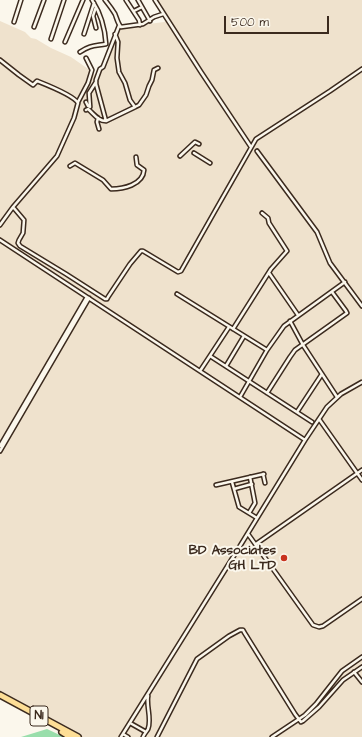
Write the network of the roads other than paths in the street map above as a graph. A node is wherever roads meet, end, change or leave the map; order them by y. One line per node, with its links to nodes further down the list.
1 (22, 0): 16 (street)
2 (44, 0): 19 (street)
3 (64, 0): 23 (street)
4 (83, 0): 24 (street)
5 (92, 0): 10 (street)
6 (105, 0): 18 (street)
7 (127, 0): 12 (street)
8 (138, 0): 11 (street)
9 (155, 0): 14 (street)
10 (95, 5): 13 (street); 25 (street)
11 (142, 7): 12 (street); 15 (street)
12 (134, 11): 17 (street)
13 (92, 13): 20 (street); 21 (street)
14 (163, 14): 15 (street); 39 (street)
15 (150, 21): 17 (street)
16 (14, 22)
17 (140, 25): 18 (street)
18 (119, 26): 22 (street)
19 (34, 27)
20 (96, 28)
21 (84, 34)
22 (115, 34): 30 (street); 33 (street)
23 (51, 39)
24 (65, 42)
25 (80, 52)
26 (86, 58): 31 (street)
27 (0, 60): 31 (street)
28 (158, 68): 33 (street)
29 (362, 69): 39 (street)
30 (96, 82): 32 (street); 36 (street)
31 (78, 102): 46 (street)
32 (86, 102)
33 (135, 107): 36 (street)
34 (86, 110): 35 (street)
35 (98, 118): 36 (street); 37 (street)
36 (106, 121)
37 (99, 129)
38 (199, 144): 42 (street)
39 (251, 147): 46 (street)
40 (257, 151): 51 (street)
41 (194, 153): 44 (street)
42 (180, 156)
43 (136, 157): 45 (street)
44 (210, 163)
45 (70, 166)
46 (12, 208): 48 (street)
47 (262, 213): 50 (street)
48 (0, 224)
49 (0, 240): 54 (street)
50 (269, 273): 56 (street); 59 (street)
51 (345, 282): 52 (street); 55 (street)
52 (332, 292): 56 (street); 61 (street)
53 (177, 294): 58 (street)
54 (88, 298): 65 (street); 76 (street); 77 (street)
55 (362, 306)
56 (298, 315): 57 (street)
57 (290, 321): 61 (street); 62 (street)
58 (229, 327): 59 (street); 63 (street)
59 (233, 329): 60 (street)
60 (244, 336): 62 (street); 64 (street)
61 (303, 345): 66 (street); 69 (street)
62 (267, 350): 67 (street)
63 (210, 356): 64 (street); 65 (street)
64 (226, 366): 67 (street)
65 (200, 371): 70 (street)
66 (322, 374): 71 (street); 72 (street)
67 (249, 381): 69 (street); 70 (street)
68 (362, 382): 71 (street)
69 (267, 393): 72 (street)
70 (240, 397): 75 (street)
71 (337, 397): 73 (street)
72 (297, 412): 74 (street)
73 (319, 419): 75 (street); 79 (street)
74 (312, 422)
75 (305, 440): 88 (street)
76 (0, 446)
77 (0, 451)
78 (362, 470): 79 (street)
79 (357, 473): 81 (street); 92 (street)
80 (250, 477): 82 (street); 83 (street); 84 (street)
81 (362, 480)
82 (232, 482): 85 (street); 86 (street)
83 (265, 483)
84 (252, 484): 86 (street); 87 (street)
85 (216, 485)
86 (234, 489): 87 (street)
87 (249, 513): 88 (street)
88 (257, 518): 89 (street)
89 (248, 534): 90 (street); 91 (street)
90 (245, 539): 91 (street); 98 (street)
91 (252, 539): 92 (street)
92 (256, 544): 93 (street)
93 (362, 599)
94 (362, 657): 102 (street)
95 (362, 667): 96 (street)
96 (354, 672): 97 (street); 102 (street)
97 (362, 682)
98 (149, 693): 100 (street); 101 (street)
99 (0, 696): 106 (highway, N1); 107 (highway, N1)
100 (139, 708): 101 (street); 103 (street)
101 (148, 711): 104 (street)
102 (298, 719): 110 (street); 111 (street)
103 (130, 722): 104 (street); 105 (street)
104 (146, 732): 109 (street)
105 (122, 736): 108 (street)
106 (70, 737)
107 (78, 737)
108 (128, 737)
109 (142, 737)
110 (157, 737)
111 (272, 737)

